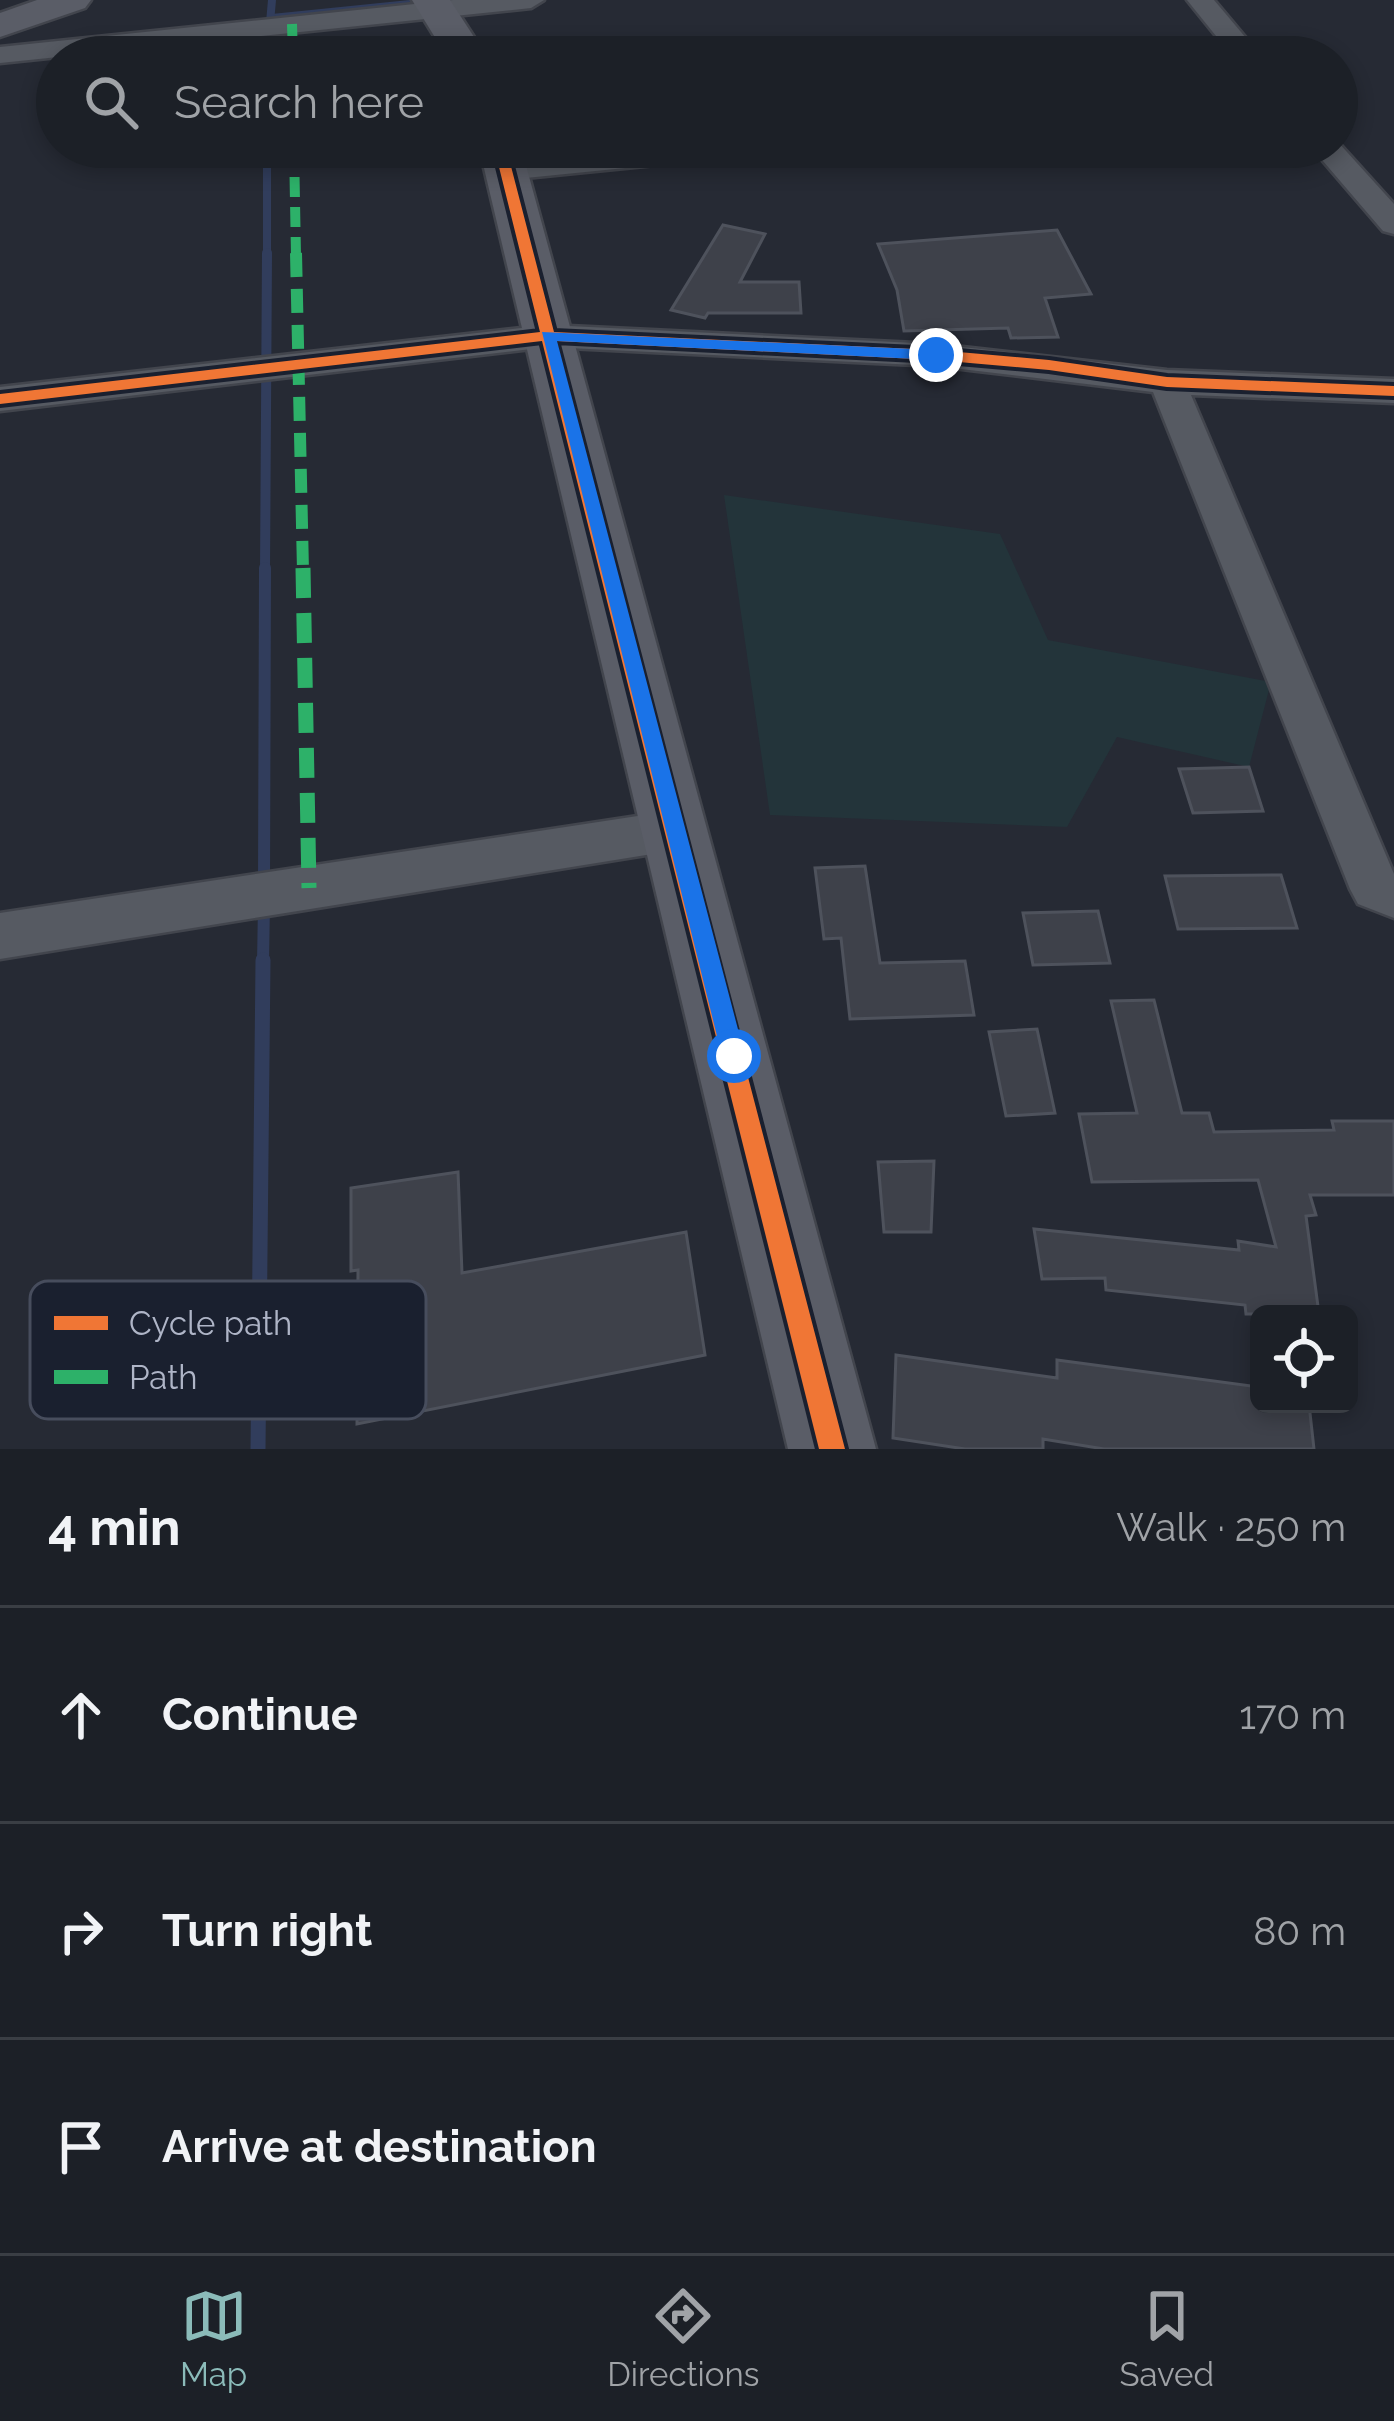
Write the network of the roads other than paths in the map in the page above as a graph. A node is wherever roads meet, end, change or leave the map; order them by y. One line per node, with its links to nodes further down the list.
1 (72, 0): 5 (street)
2 (531, 0): 4 (street)
3 (1200, 0): 8 (street)
4 (435, 6): 6 (street); 7 (street)
5 (0, 26)
6 (178, 36)
7 (454, 36)
8 (1230, 36)
9 (36, 51): 10 (street)
10 (0, 55)
11 (504, 168): 14 (street)
12 (1345, 168): 13 (street)
13 (1394, 224)
14 (548, 336): 15 (street); 17 (street); 18 (street)
15 (1167, 382): 16 (street); 19 (street)
16 (1394, 391)
17 (0, 399)
18 (677, 830): 20 (street); 21 (street)
19 (1394, 896)
20 (0, 936)
21 (832, 1449)

